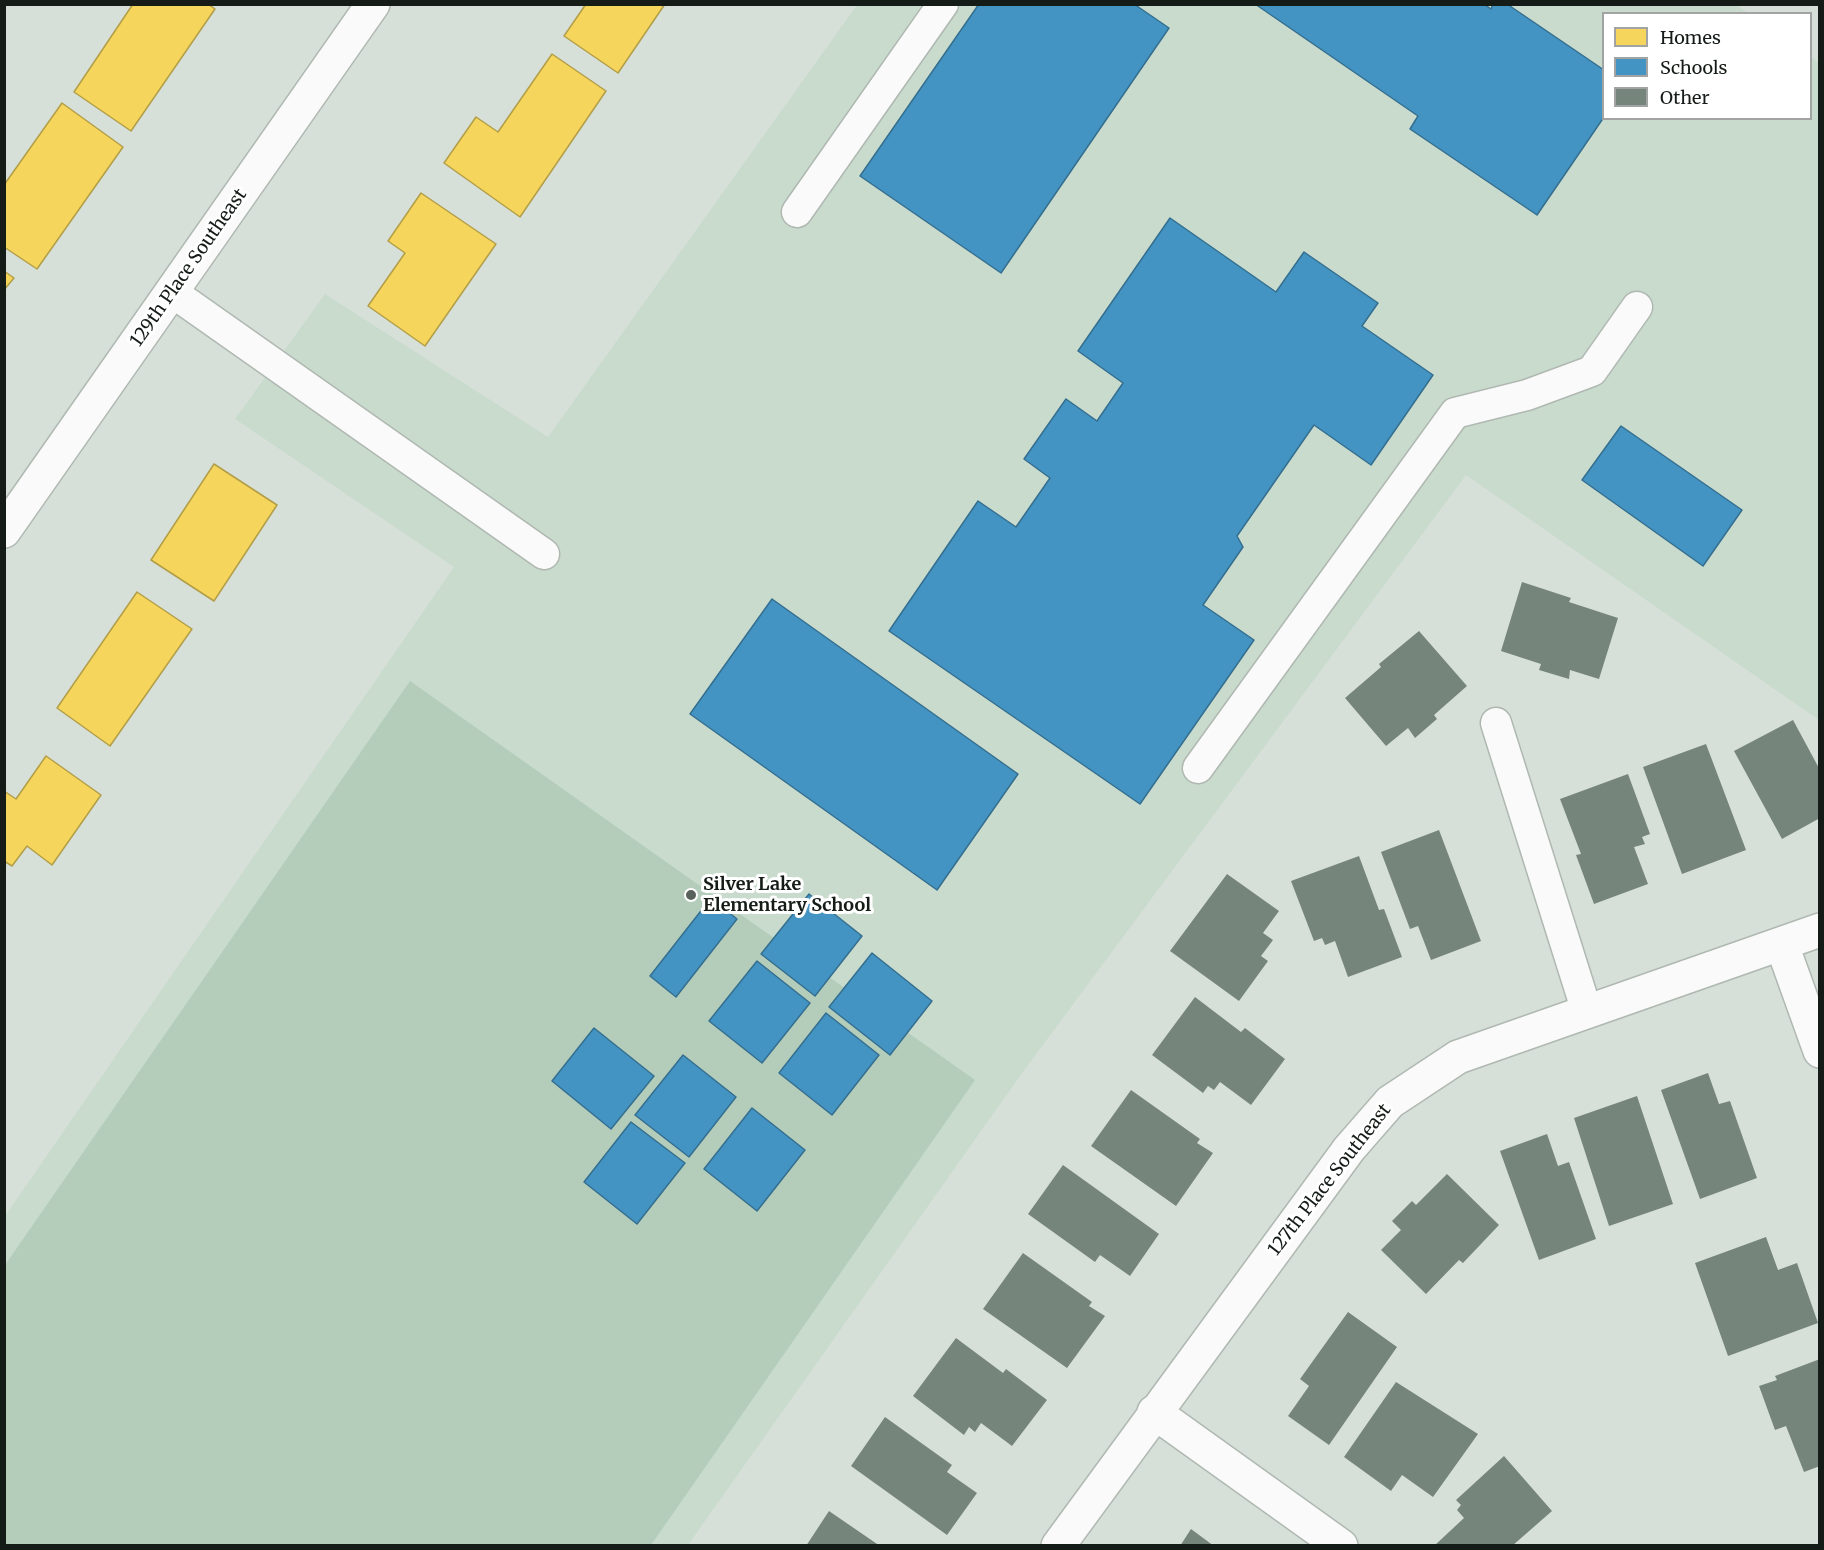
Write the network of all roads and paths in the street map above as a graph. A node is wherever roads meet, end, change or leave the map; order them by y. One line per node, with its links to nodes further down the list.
1 (373, 4): 4 (street, 129th Place Southeast)
2 (943, 4): 3 (lane)
3 (797, 212)
4 (172, 291): 6 (street, 129th Place Southeast); 7 (lane)
5 (1637, 307): 9 (lane)
6 (4, 531)
7 (544, 554)
8 (1496, 723): 12 (lane)
9 (1198, 768)
10 (1820, 930): 11 (street, 127th Place Southeast)
11 (1782, 945): 12 (street, 127th Place Southeast); 13 (street)
12 (1587, 1012): 14 (street, 127th Place Southeast)
13 (1820, 1051)
14 (1154, 1412): 15 (street, 127th Place Southeast); 16 (street)
15 (1058, 1545)
16 (1341, 1545)

